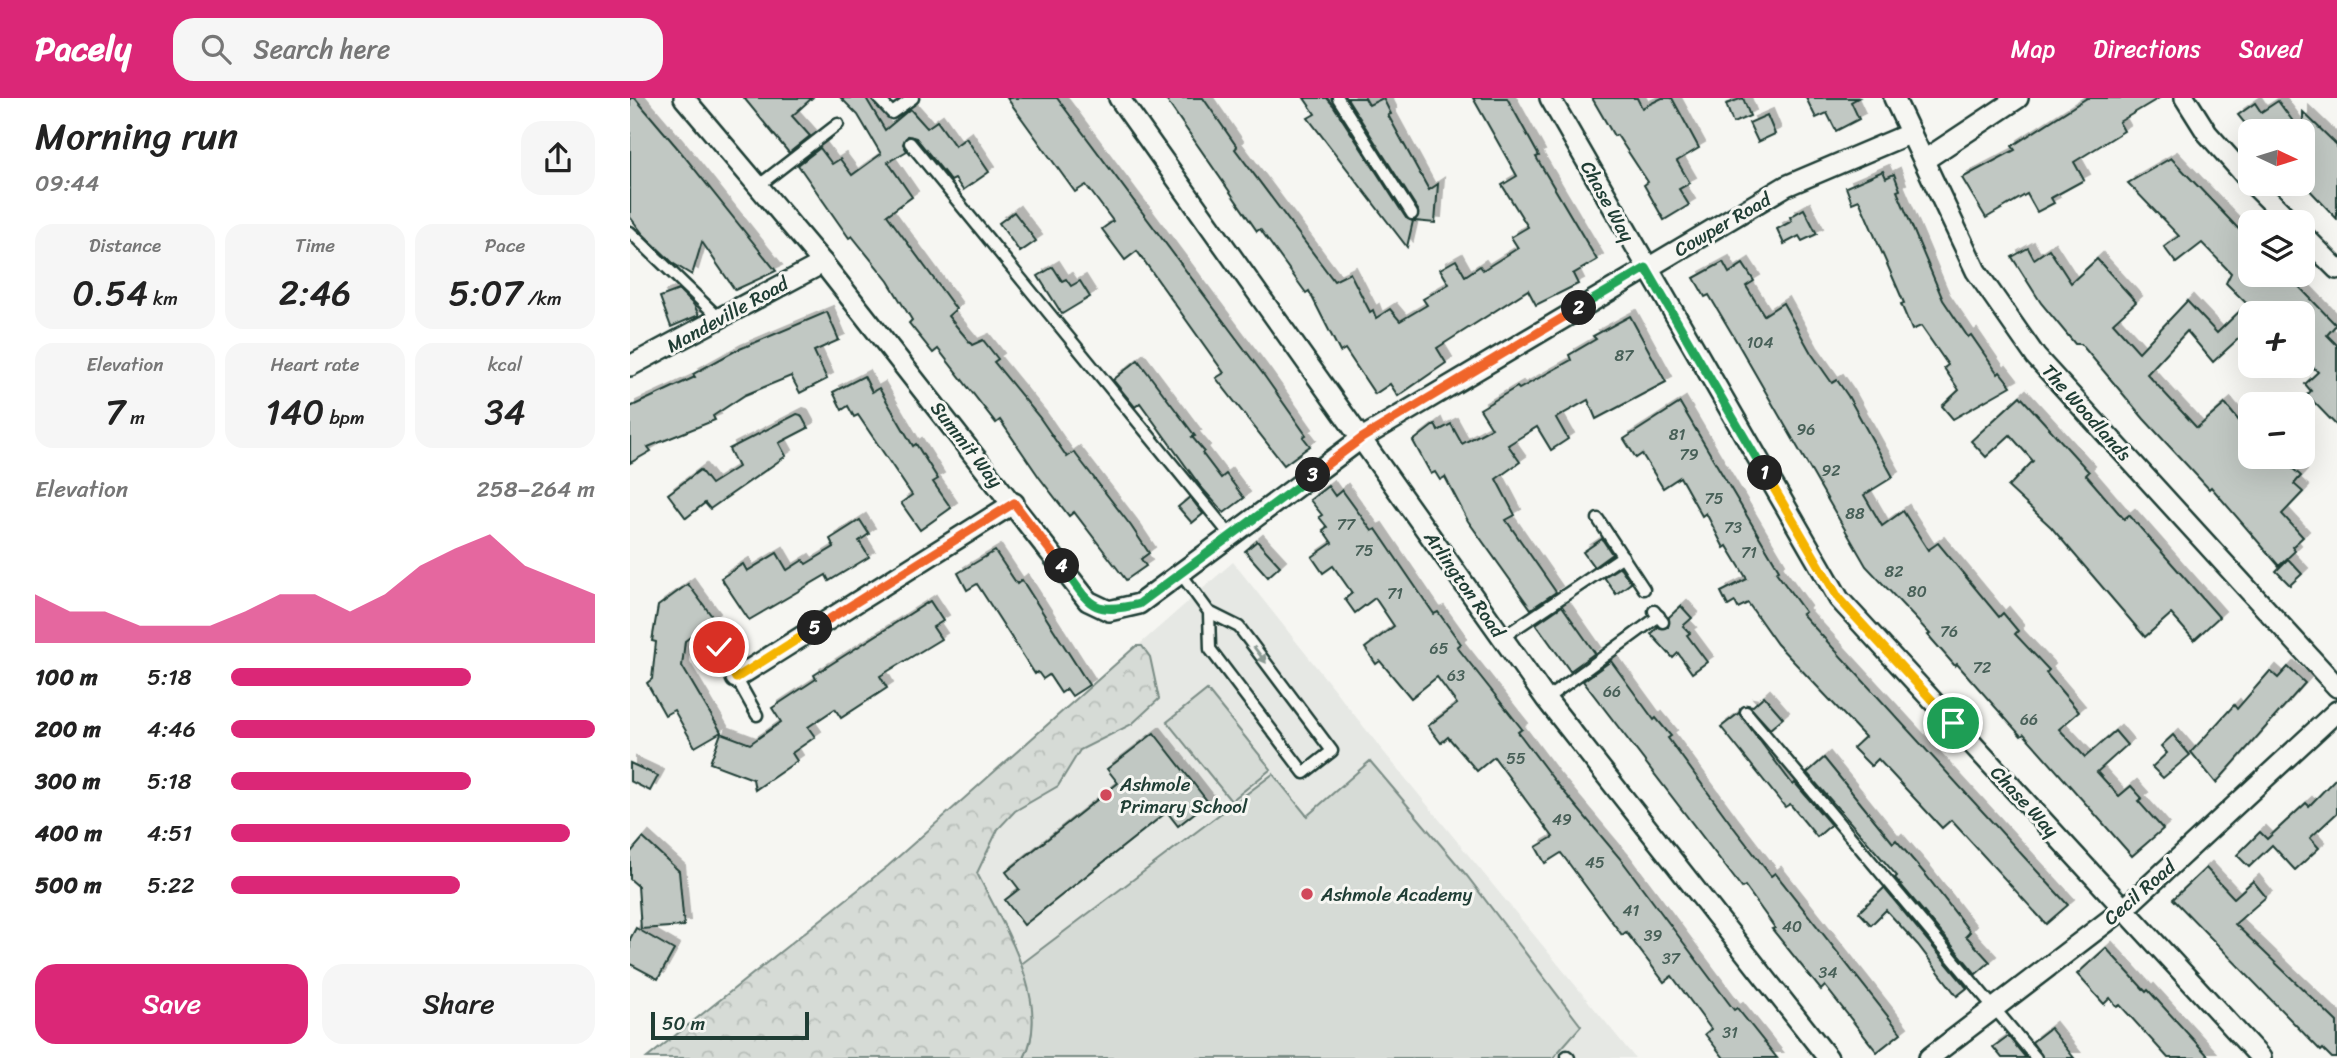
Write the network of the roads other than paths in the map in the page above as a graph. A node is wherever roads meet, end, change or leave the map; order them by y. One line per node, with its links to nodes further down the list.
1 (684, 98): 15 (street, Summit Way)
2 (878, 98): 3 (lane)
3 (914, 98)
4 (1119, 98): 26 (street, Arlington Road)
5 (1338, 98): 18 (lane)
6 (1550, 98): 22 (street, Chase Way)
7 (1894, 98): 11 (street, The Woodlands)
8 (2018, 98): 13 (street)
9 (2185, 98): 14 (street)
10 (838, 124): 15 (lane)
11 (1911, 133): 13 (street, The Woodlands); 22 (street, Cowper Road)
12 (910, 143): 29 (lane)
13 (1926, 159): 38 (street, The Woodlands)
14 (2238, 167)
15 (758, 186): 21 (street, Summit Way)
16 (2266, 196): 17 (street)
17 (2279, 210)
18 (1412, 215)
19 (630, 232): 24 (lane)
20 (2315, 247): 23 (street)
21 (823, 263): 24 (street, Mandeville Road); 27 (street, Summit Way)
22 (1646, 268): 26 (street, Cowper Road); 43 (street, Chase Way)
23 (2337, 269)
24 (718, 317): 25 (street, Mandeville Road)
25 (630, 366)
26 (1362, 438): 29 (street, Summit Way); 35 (street, Arlington Road)
27 (1014, 503): 31 (street, Summit Way); 37 (street)
28 (1598, 519): 30 (lane)
29 (1231, 536): 31 (street, Summit Way)
30 (1623, 556): 32 (lane); 35 (lane)
31 (1181, 574): 33 (lane)
32 (1644, 589)
33 (1209, 612): 33 (lane, one-way to 33)
34 (1659, 616): 39 (lane)
35 (1503, 637): 39 (street, Arlington Road)
36 (719, 647): 37 (lane)
37 (736, 678): 42 (lane)
38 (2337, 687)
39 (1546, 699): 45 (street, Arlington Road)
40 (2337, 711): 43 (street, Cecil Road)
41 (1746, 712): 44 (lane)
42 (757, 715)
43 (2125, 908): 44 (street, Cecil Road); 48 (street, Chase Way)
44 (1995, 1005): 46 (street, Cecil Road); 47 (lane)
45 (1828, 1058)
46 (1929, 1058)
47 (2036, 1058)
48 (2260, 1058)

